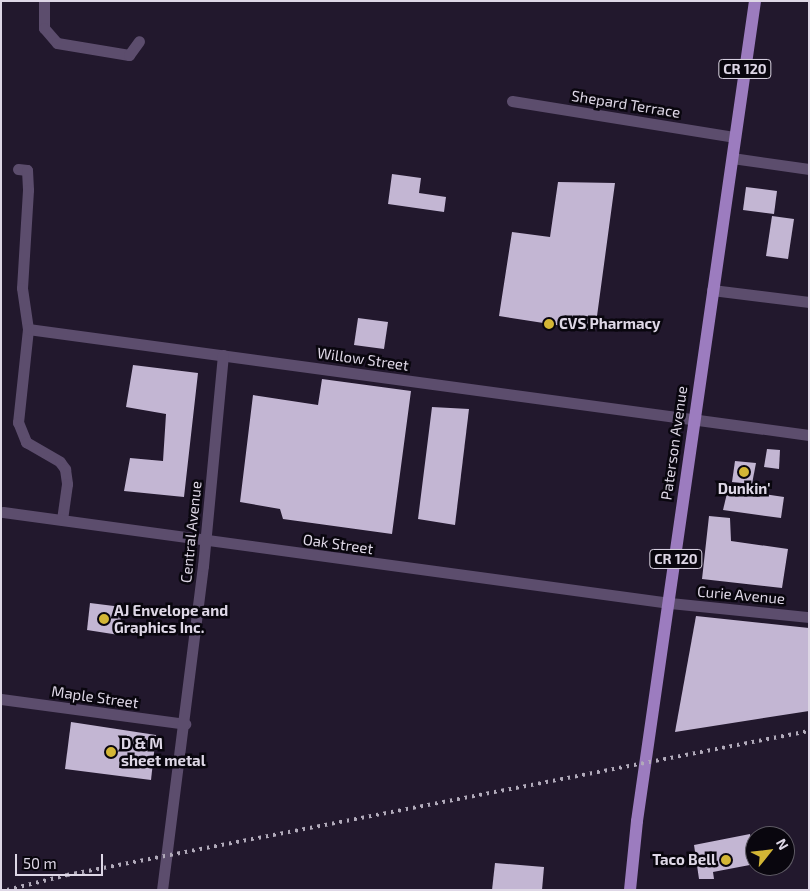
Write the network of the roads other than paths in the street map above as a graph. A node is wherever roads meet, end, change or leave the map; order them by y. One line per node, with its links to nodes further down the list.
1 (44, 1): 3 (street)
2 (755, 1): 5 (main road, Paterson Avenue / CR 120)
3 (139, 41)
4 (512, 101): 5 (street, Shepard Terrace)
5 (735, 137): 6 (main road, Paterson Avenue / CR 120)
6 (732, 158): 7 (street); 9 (main road, Paterson Avenue / CR 120)
7 (809, 169)
8 (18, 170): 11 (street)
9 (712, 290): 10 (street); 13 (main road, Paterson Avenue / CR 120)
10 (809, 302)
11 (28, 329): 12 (street, Willow Street); 16 (street)
12 (224, 355): 13 (street, Willow Street); 17 (street, Central Avenue)
13 (694, 418): 14 (street, Willow Street); 18 (main road, Paterson Avenue / CR 120)
14 (809, 435)
15 (3, 512): 16 (street, Oak Street)
16 (62, 520): 17 (street, Oak Street)
17 (206, 540): 18 (street, Oak Street); 21 (street, Central Avenue)
18 (670, 604): 19 (street, Curie Avenue); 23 (main road, Paterson Avenue / CR 120)
19 (809, 617)
20 (1, 699): 21 (street, Maple Street)
21 (184, 724): 22 (street, Central Avenue)
22 (162, 890)
23 (630, 890)

